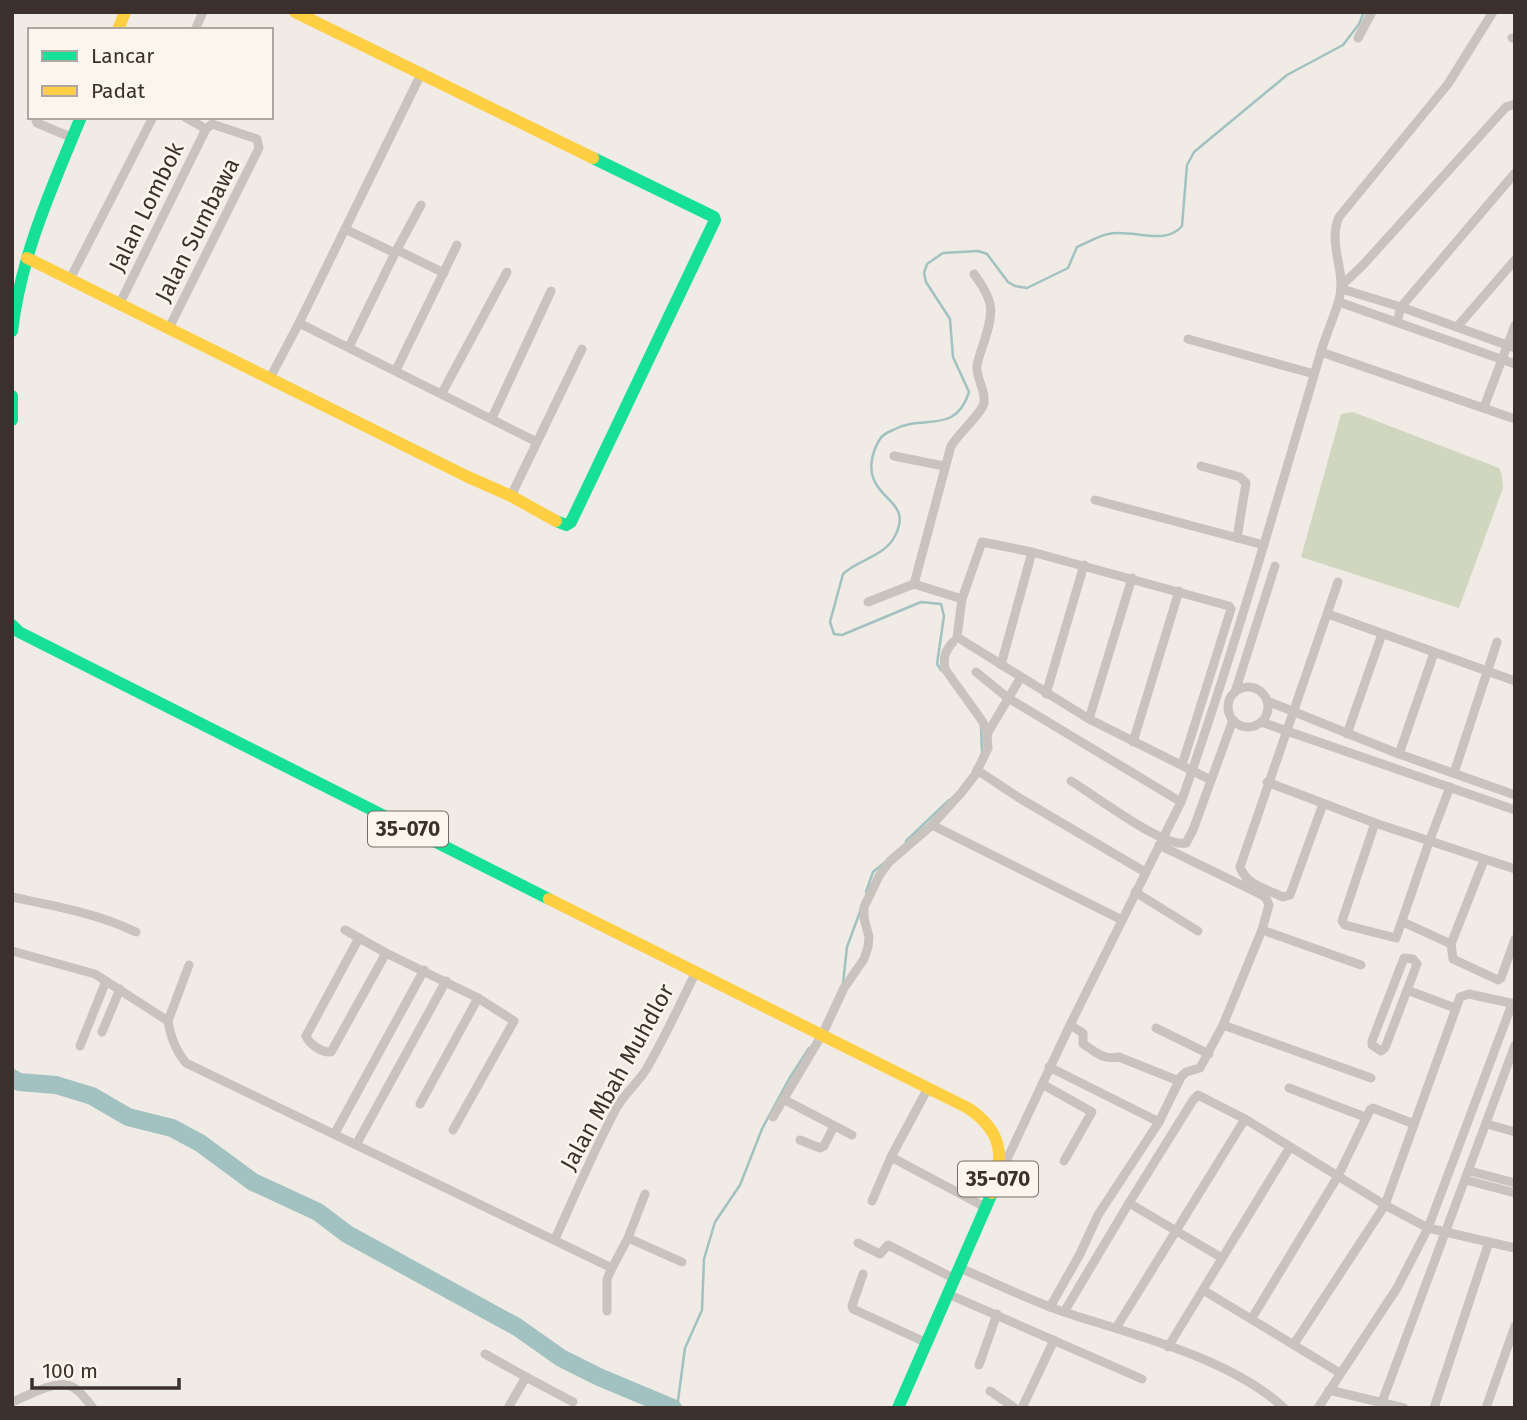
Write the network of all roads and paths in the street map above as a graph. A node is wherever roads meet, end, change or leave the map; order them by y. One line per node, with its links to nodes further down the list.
1 (203, 12): 5 (street)
2 (295, 12): 7 (main road)
3 (1372, 12): 6 (street)
4 (1493, 12): 26 (street)
5 (196, 28)
6 (1357, 38)
7 (422, 72): 17 (street); 57 (main road)
8 (1515, 104): 26 (street)
9 (36, 119): 14 (street)
10 (81, 119): 14 (main road)
11 (152, 119): 25 (street)
12 (188, 119): 13 (street)
13 (206, 129): 29 (street, Jalan Lombok); 35 (street, Jalan Sumbawa)
14 (73, 138): 20 (main road)
15 (1515, 173): 30 (street)
16 (421, 205): 19 (street)
17 (345, 229): 19 (street); 32 (street)
18 (457, 245): 23 (street)
19 (396, 251): 23 (street); 38 (street)
20 (27, 258): 25 (main road); 36 (main road)
21 (1515, 260): 34 (street)
22 (507, 272): 47 (street)
23 (444, 273): 44 (street)
24 (974, 274): 55 (street)
25 (70, 279): 29 (main road)
26 (1342, 287): 28 (street); 30 (street)
27 (551, 291): 50 (street)
28 (1339, 302): 31 (street); 41 (street)
29 (120, 303): 35 (main road)
30 (1401, 307): 31 (street); 34 (street)
31 (1396, 322): 42 (street)
32 (299, 323): 38 (street); 46 (street)
33 (1515, 325): 39 (street)
34 (1457, 327): 39 (street)
35 (169, 328): 46 (main road)
36 (12, 331)
37 (1188, 339): 45 (street)
38 (349, 347): 44 (street)
39 (1511, 347): 42 (street)
40 (582, 349): 53 (street)
41 (1321, 352): 45 (street); 49 (street)
42 (1502, 359): 43 (street); 49 (street)
43 (1515, 363)
44 (396, 370): 47 (street)
45 (1314, 374): 60 (street)
46 (270, 378): 57 (main road)
47 (442, 393): 50 (street)
48 (12, 396): 52 (main road)
49 (1484, 407): 51 (street)
50 (492, 418): 53 (street)
51 (1515, 419)
52 (12, 420)
53 (537, 442): 57 (street)
54 (894, 456): 55 (street)
55 (944, 466): 68 (street)
56 (1201, 466): 59 (street)
57 (511, 496)
58 (1095, 500): 59 (street)
59 (1237, 538): 60 (street)
60 (1264, 545): 64 (street)
61 (1032, 552): 62 (street); 70 (street); 78 (street)
62 (1084, 565): 65 (street); 83 (street)
63 (1275, 566): 66 (street)
64 (1255, 576): 66 (street); 84 (street)
65 (1132, 578): 69 (street); 89 (street)
66 (1271, 580): 85 (street)
67 (1338, 582): 72 (street)
68 (914, 584): 70 (street); 71 (street)
69 (1179, 591): 95 (street); 97 (street)
70 (962, 600): 78 (street)
71 (867, 602)
72 (1328, 614): 74 (street); 88 (street)
73 (12, 625): 135 (main road, 35-070)
74 (1382, 634): 77 (street); 94 (street)
75 (953, 642): 93 (street)
76 (1497, 642): 79 (street)
77 (1434, 653): 79 (street); 96 (street)
78 (1001, 665): 83 (street)
79 (1487, 671): 81 (street); 100 (street)
80 (976, 672): 86 (street)
81 (1515, 681)
82 (1018, 682): 86 (street)
83 (1046, 694): 89 (street)
84 (1219, 695): 85 (street); 99 (street)
85 (1232, 696): 87 (street); 90 (street)
86 (1008, 698): 93 (street); 109 (street)
87 (1266, 701): 88 (street); 91 (street)
88 (1293, 713): 92 (street); 94 (street)
89 (1089, 719): 95 (street)
90 (1233, 720): 91 (street); 101 (street)
91 (1261, 722): 92 (street)
92 (1288, 730): 103 (street); 106 (street)
93 (987, 734): 98 (street)
94 (1347, 734): 96 (street)
95 (1133, 742): 97 (street)
96 (1399, 754): 100 (street)
97 (1182, 765): 99 (street)
98 (977, 770): 113 (street); 118 (street)
99 (1192, 771): 101 (street); 109 (street)
100 (1454, 773): 105 (street)
101 (1211, 780): 114 (street)
102 (1071, 781): 114 (street)
103 (1267, 782): 110 (street); 110 (street)
104 (1515, 782): 107 (street)
105 (1482, 783): 107 (street); 108 (street)
106 (1450, 787): 108 (street); 115 (street)
107 (1513, 794)
108 (1478, 797): 111 (street)
109 (1181, 802): 114 (street)
110 (1323, 804): 112 (street)
111 (1515, 810)
112 (1375, 823): 115 (street); 122 (street)
113 (932, 825): 121 (street); 147 (street)
114 (1161, 842): 118 (street); 124 (street)
115 (1429, 842): 116 (street); 122 (street)
116 (1484, 860): 117 (street); 129 (street)
117 (1515, 869)
118 (1145, 872): 119 (street)
119 (1135, 892): 121 (street); 125 (street)
120 (12, 897): 126 (street)
121 (1122, 920): 144 (street)
122 (1403, 922): 129 (street)
123 (345, 930): 127 (street)
124 (1262, 930): 133 (street); 145 (street)
125 (1198, 931)
126 (136, 932)
127 (359, 938): 131 (street); 131 (street)
128 (1515, 939): 129 (street)
129 (1451, 944)
130 (12, 951): 136 (street)
131 (386, 953): 134 (street)
132 (189, 965): 143 (street)
133 (1361, 965)
134 (424, 970): 137 (street); 169 (street)
135 (696, 972): 147 (main road, 35-070); 190 (street, Jalan Mbah Muhdlor)
136 (106, 981): 138 (street); 150 (street)
137 (446, 981): 140 (street); 172 (street)
138 (120, 989): 143 (street); 148 (street)
139 (1407, 990): 139 (street); 142 (street)
140 (478, 998): 159 (street); 167 (street)
141 (1513, 1004): 142 (street); 186 (street)
142 (1455, 1008): 164 (street)
143 (168, 1021): 169 (street)
144 (1070, 1025): 152 (street); 154 (street)
145 (1223, 1025): 151 (street); 153 (street)
146 (1156, 1028): 151 (street)
147 (817, 1031): 156 (main road, 35-070); 158 (street)
148 (103, 1032)
149 (1515, 1045): 165 (street)
150 (80, 1046)
151 (1209, 1054): 154 (street)
152 (1049, 1067): 155 (street); 163 (street)
153 (1371, 1078)
154 (1179, 1082): 163 (street)
155 (1042, 1084): 175 (street); 178 (street)
156 (928, 1087): 174 (street); 178 (main road, 35-070)
157 (1289, 1088): 161 (street)
158 (783, 1099): 160 (street); 166 (street)
159 (420, 1104)
160 (772, 1117)
161 (1365, 1117): 164 (street); 176 (street)
162 (1245, 1119): 173 (street); 183 (street); 187 (street)
163 (1158, 1122): 201 (street)
164 (1414, 1124): 184 (street)
165 (1487, 1124): 168 (street); 177 (street)
166 (834, 1126): 170 (street); 171 (street)
167 (453, 1130)
168 (1515, 1132)
169 (335, 1133): 172 (street)
170 (852, 1135)
171 (800, 1140)
172 (357, 1143): 190 (street)
173 (1290, 1147): 176 (street); 194 (street)
174 (891, 1157): 182 (street); 185 (street)
175 (1064, 1161)
176 (1338, 1176): 184 (street); 205 (street)
177 (1468, 1176): 179 (street); 180 (street); 188 (street)
178 (998, 1179): 185 (main road, 35-070)
179 (1515, 1183)
180 (1515, 1193)
181 (645, 1194): 189 (street)
182 (872, 1201)
183 (1129, 1202): 187 (street); 203 (street)
184 (1385, 1205): 186 (street); 210 (street)
185 (987, 1208): 198 (main road, 35-070)
186 (1428, 1228): 188 (street); 214 (street)
187 (1177, 1232): 194 (street); 207 (street)
188 (1444, 1232): 191 (street); 221 (street)
189 (628, 1238): 195 (street); 196 (street)
190 (555, 1239): 196 (street)
191 (1489, 1242): 193 (street); 230 (street)
192 (858, 1243): 198 (street)
193 (1515, 1248)
194 (1222, 1258): 199 (street)
195 (681, 1262)
196 (612, 1268): 202 (street)
197 (863, 1274): 209 (street)
198 (958, 1274): 200 (main road, 35-070); 201 (street)
199 (1203, 1290): 205 (street); 211 (street)
200 (948, 1294): 204 (street); 209 (main road, 35-070)
201 (1050, 1307): 203 (street)
202 (607, 1311)
203 (1065, 1312): 207 (street)
204 (997, 1314): 208 (street); 213 (street)
205 (1252, 1318): 210 (street)
206 (1515, 1326): 231 (street)
207 (1116, 1328): 211 (street)
208 (1054, 1340): 216 (street); 226 (street)
209 (927, 1343): 224 (main road, 35-070)
210 (1294, 1344): 214 (street)
211 (1168, 1347): 227 (street)
212 (485, 1354): 215 (street)
213 (979, 1365)
214 (1340, 1373): 218 (street)
215 (526, 1377): 220 (street); 223 (street)
216 (1142, 1379)
217 (990, 1391): 225 (street)
218 (1329, 1391): 221 (street); 228 (street)
219 (12, 1402): 222 (street)
220 (573, 1402)
221 (1382, 1402): 229 (street)
222 (93, 1408)
223 (508, 1408)
224 (898, 1408)
225 (1015, 1408)
226 (1022, 1408)
227 (1284, 1408)
228 (1318, 1408)
229 (1404, 1408)
230 (1434, 1408)
231 (1486, 1408)

